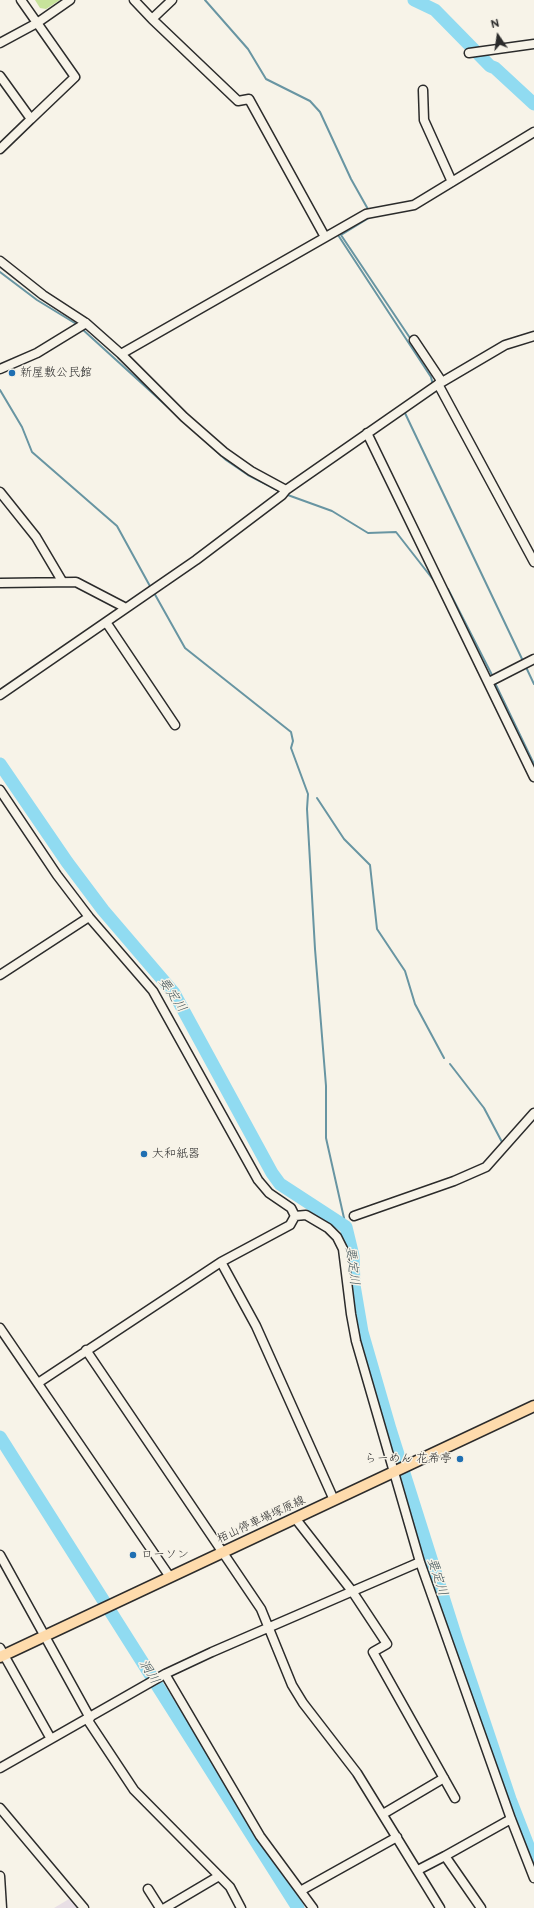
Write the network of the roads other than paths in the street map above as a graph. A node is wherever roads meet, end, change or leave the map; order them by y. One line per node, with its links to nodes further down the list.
1 (21, 0): 6 (street)
2 (70, 0): 6 (street)
3 (134, 0): 5 (street)
4 (172, 0): 5 (street)
5 (152, 19): 18 (street)
6 (37, 23): 7 (street); 14 (street)
7 (0, 43)
8 (534, 44): 9 (street)
9 (469, 53)
10 (0, 76): 11 (street)
11 (7, 86): 13 (street); 14 (street)
12 (423, 90): 17 (street)
13 (0, 92)
14 (31, 119): 16 (street)
15 (534, 132): 17 (street)
16 (0, 148)
17 (452, 182): 18 (street)
18 (325, 238): 23 (street)
19 (0, 261): 20 (street)
20 (86, 322): 23 (street); 24 (street)
21 (534, 336): 25 (street)
22 (414, 340): 25 (street)
23 (121, 354): 28 (street)
24 (0, 369)
25 (439, 384): 26 (street); 29 (street)
26 (367, 433): 28 (street); 35 (street)
27 (0, 492): 30 (street)
28 (284, 492): 32 (street)
29 (534, 562)
30 (62, 581): 31 (street); 32 (street)
31 (0, 582)
32 (126, 608): 33 (street)
33 (106, 622): 36 (street); 37 (street)
34 (528, 662): 35 (street)
35 (489, 682): 38 (street)
36 (0, 695)
37 (175, 725)
38 (534, 777)
39 (0, 790): 40 (street)
40 (89, 917): 41 (street); 43 (street)
41 (0, 975)
42 (534, 1114): 44 (street)
43 (295, 1216): 45 (street); 50 (street)
44 (354, 1216)
45 (221, 1262): 47 (street); 51 (street)
46 (0, 1328): 48 (street)
47 (86, 1350): 48 (street); 53 (street)
48 (38, 1383): 56 (street)
49 (534, 1406): 50 (main road, 栢山停車場塚原線)
50 (395, 1471): 51 (main road, 栢山停車場塚原線); 55 (street)
51 (334, 1500): 52 (main road, 栢山停車場塚原線)
52 (296, 1518): 53 (main road, 栢山停車場塚原線); 57 (street)
53 (223, 1552): 56 (main road, 栢山停車場塚原線); 58 (street)
54 (0, 1554): 59 (street)
55 (420, 1562): 57 (street); 69 (street)
56 (170, 1577): 59 (main road, 栢山停車場塚原線)
57 (352, 1591): 58 (street); 65 (street)
58 (270, 1627): 61 (street); 68 (street)
59 (45, 1636): 60 (main road, 栢山停車場塚原線); 62 (street)
60 (1, 1654): 63 (street)
61 (165, 1674): 62 (street); 77 (street)
62 (88, 1719): 63 (street); 74 (street)
63 (51, 1739): 64 (street)
64 (0, 1768)
65 (444, 1778): 66 (street); 68 (street)
66 (455, 1798)
67 (0, 1808): 79 (street)
68 (382, 1814): 70 (street)
69 (511, 1819): 71 (street); 75 (street)
70 (397, 1837): 72 (street); 77 (street)
71 (445, 1856): 72 (street); 85 (street)
72 (418, 1870): 84 (street)
73 (0, 1876): 78 (street)
74 (219, 1876): 81 (street); 82 (street)
75 (534, 1878)
76 (148, 1889): 80 (street)
77 (302, 1890): 83 (street)
78 (2, 1908)
79 (84, 1908)
80 (160, 1908)
81 (165, 1908)
82 (241, 1908)
83 (313, 1908)
84 (440, 1908)
85 (481, 1908)

